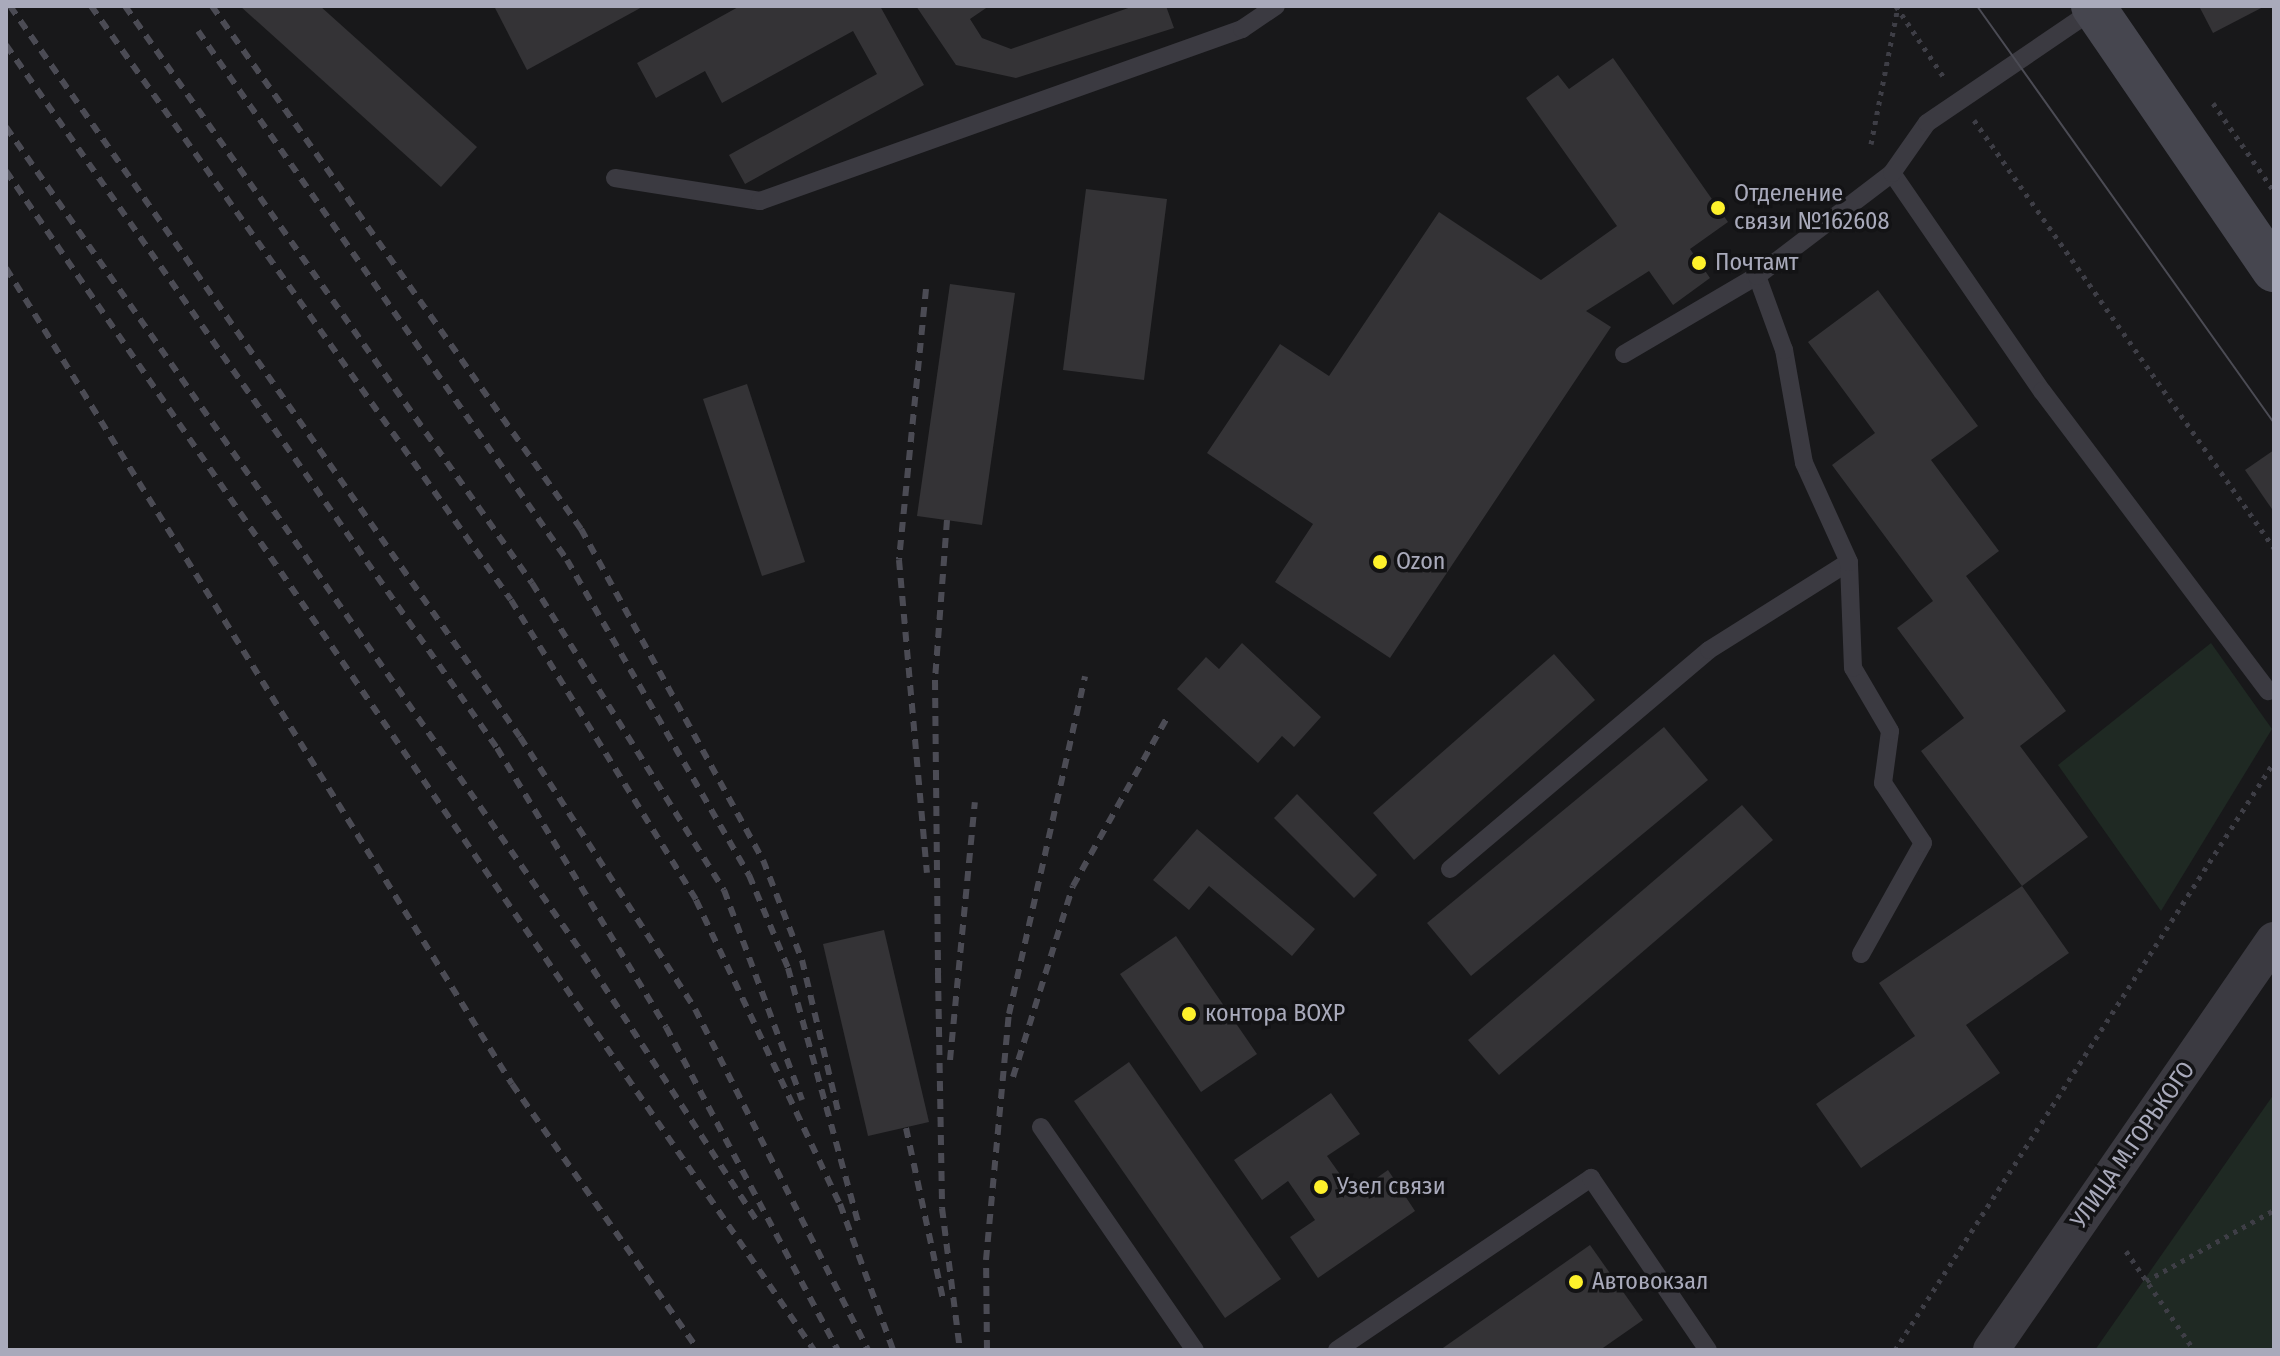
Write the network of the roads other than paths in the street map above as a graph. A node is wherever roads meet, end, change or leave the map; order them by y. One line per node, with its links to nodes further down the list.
1 (1276, 6): 4 (lane)
2 (2094, 7): 3 (lane); 5 (street)
3 (1892, 173): 6 (lane); 9 (lane)
4 (615, 178)
5 (2274, 270)
6 (1757, 276): 7 (lane); 8 (lane)
7 (1624, 354)
8 (1849, 562): 10 (lane); 12 (lane)
9 (2268, 691)
10 (1450, 869)
11 (2274, 940): 17 (street, УЛИЦА М.ГОРЬКОГО)
12 (1861, 954)
13 (1041, 1127): 14 (lane)
14 (1195, 1350)
15 (1337, 1350): 16 (lane)
16 (1708, 1350)
17 (1991, 1350)

